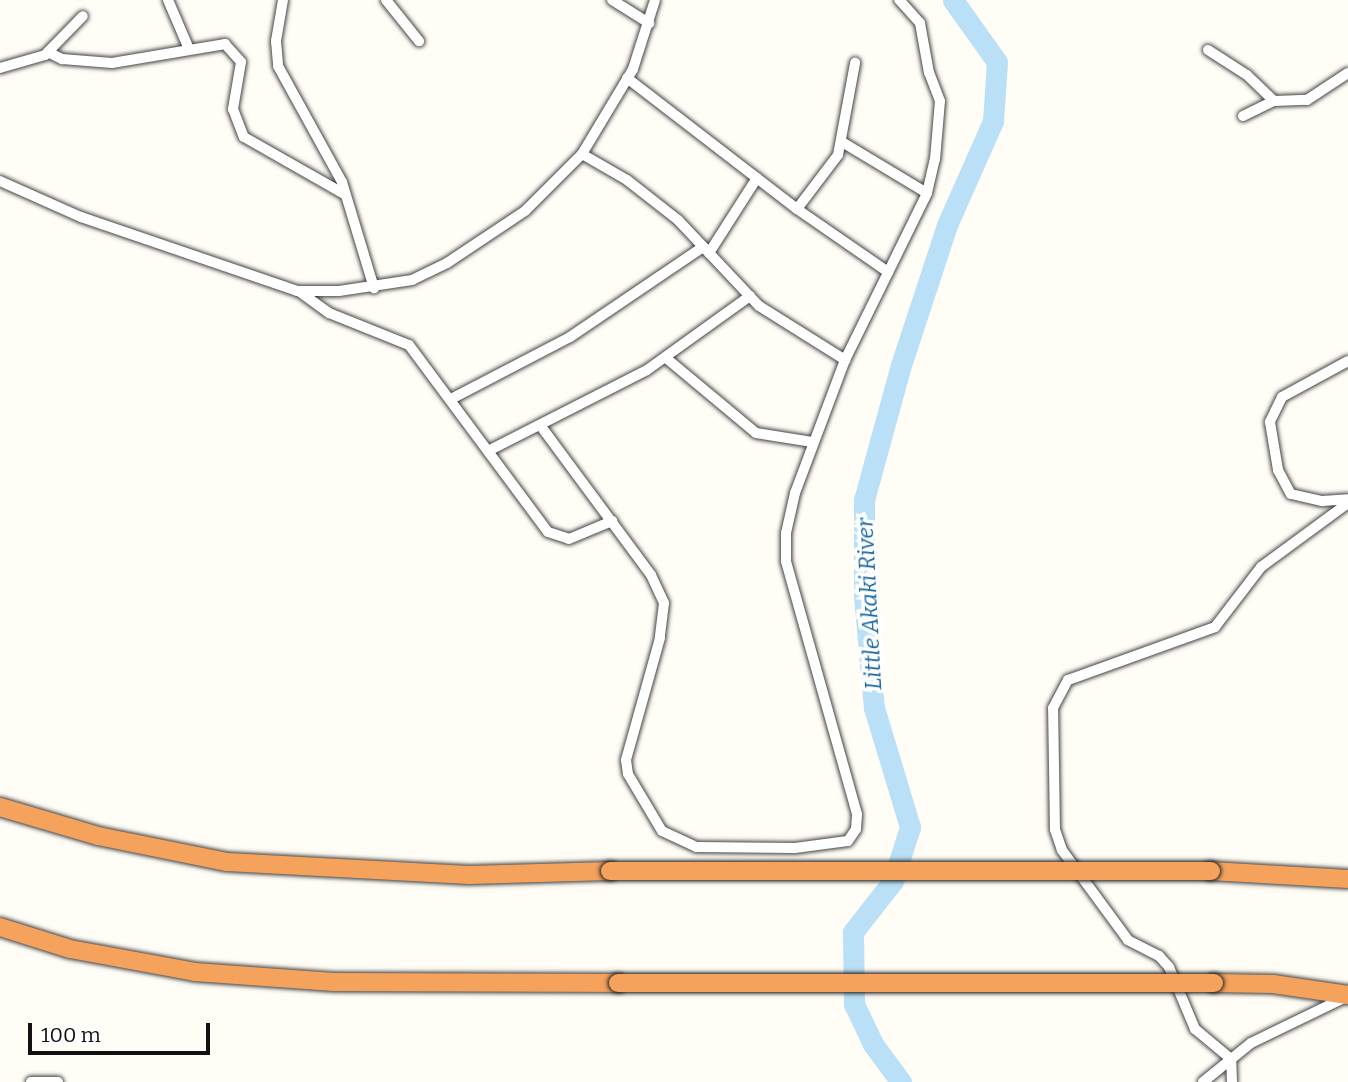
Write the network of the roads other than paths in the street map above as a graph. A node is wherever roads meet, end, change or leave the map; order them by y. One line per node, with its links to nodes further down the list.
1 (168, 0): 10 (street)
2 (283, 0): 24 (street)
3 (386, 0): 9 (street)
4 (612, 0): 8 (street)
5 (654, 0): 8 (street)
6 (899, 0): 23 (street)
7 (83, 16): 12 (street)
8 (649, 23): 16 (street)
9 (419, 41)
10 (189, 50): 12 (street); 24 (street)
11 (1208, 50): 17 (street)
12 (48, 52): 14 (street)
13 (855, 63): 19 (street)
14 (0, 68)
15 (1348, 73): 17 (street)
16 (627, 79): 20 (street); 21 (street)
17 (1274, 101): 18 (street)
18 (1243, 116)
19 (842, 142): 23 (street); 25 (street)
20 (582, 153): 26 (street); 28 (street)
21 (757, 178): 25 (street); 26 (street)
22 (0, 181): 29 (street)
23 (927, 193): 27 (street)
24 (346, 195): 28 (street)
25 (797, 209): 27 (street)
26 (706, 250): 30 (street); 34 (street)
27 (888, 272): 32 (street)
28 (374, 288): 29 (street)
29 (297, 290): 34 (street)
30 (750, 296): 31 (street); 32 (street)
31 (666, 358): 35 (street); 36 (street)
32 (845, 360): 36 (street)
33 (1348, 361): 38 (street)
34 (451, 399): 37 (street)
35 (540, 425): 37 (street); 39 (street)
36 (812, 442): 39 (street)
37 (488, 451): 39 (street)
38 (1348, 501): 44 (street)
39 (612, 521)
40 (0, 807): 41 (highway, bridge)
41 (1348, 880)
42 (0, 927): 43 (highway, bridge)
43 (1348, 995): 44 (street)
44 (1231, 1059): 47 (street); 48 (street)
45 (32, 1082): 46 (street)
46 (58, 1082)
47 (1203, 1082)
48 (1232, 1082)

